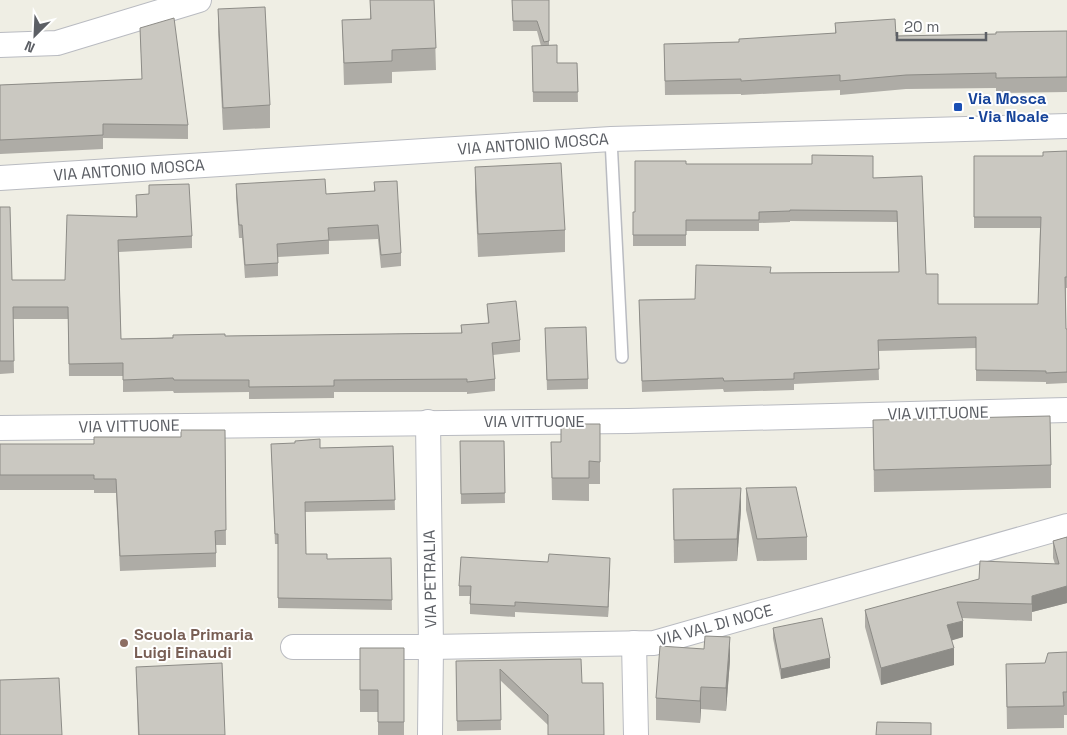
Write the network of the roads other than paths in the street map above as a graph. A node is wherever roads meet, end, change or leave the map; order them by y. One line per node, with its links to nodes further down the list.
1 (199, 0): 2 (street)
2 (0, 45)
3 (1067, 126): 4 (street, VIA ANTONIO MOSCA)
4 (611, 138): 5 (street, VIA ANTONIO MOSCA); 6 (lane)
5 (0, 178)
6 (622, 357)
7 (1067, 410): 8 (street, VIA VITTUONE)
8 (428, 422): 9 (street, VIA VITTUONE); 13 (street, VIA PETRALIA)
9 (0, 428)
10 (1067, 526): 11 (street, VIA VAL DI NOCE)
11 (634, 643): 13 (street, VIA VAL DI NOCE); 15 (street)
12 (293, 647): 13 (street, VIA VAL DI NOCE)
13 (431, 648): 14 (street, VIA PETRALIA)
14 (430, 735)
15 (636, 735)

